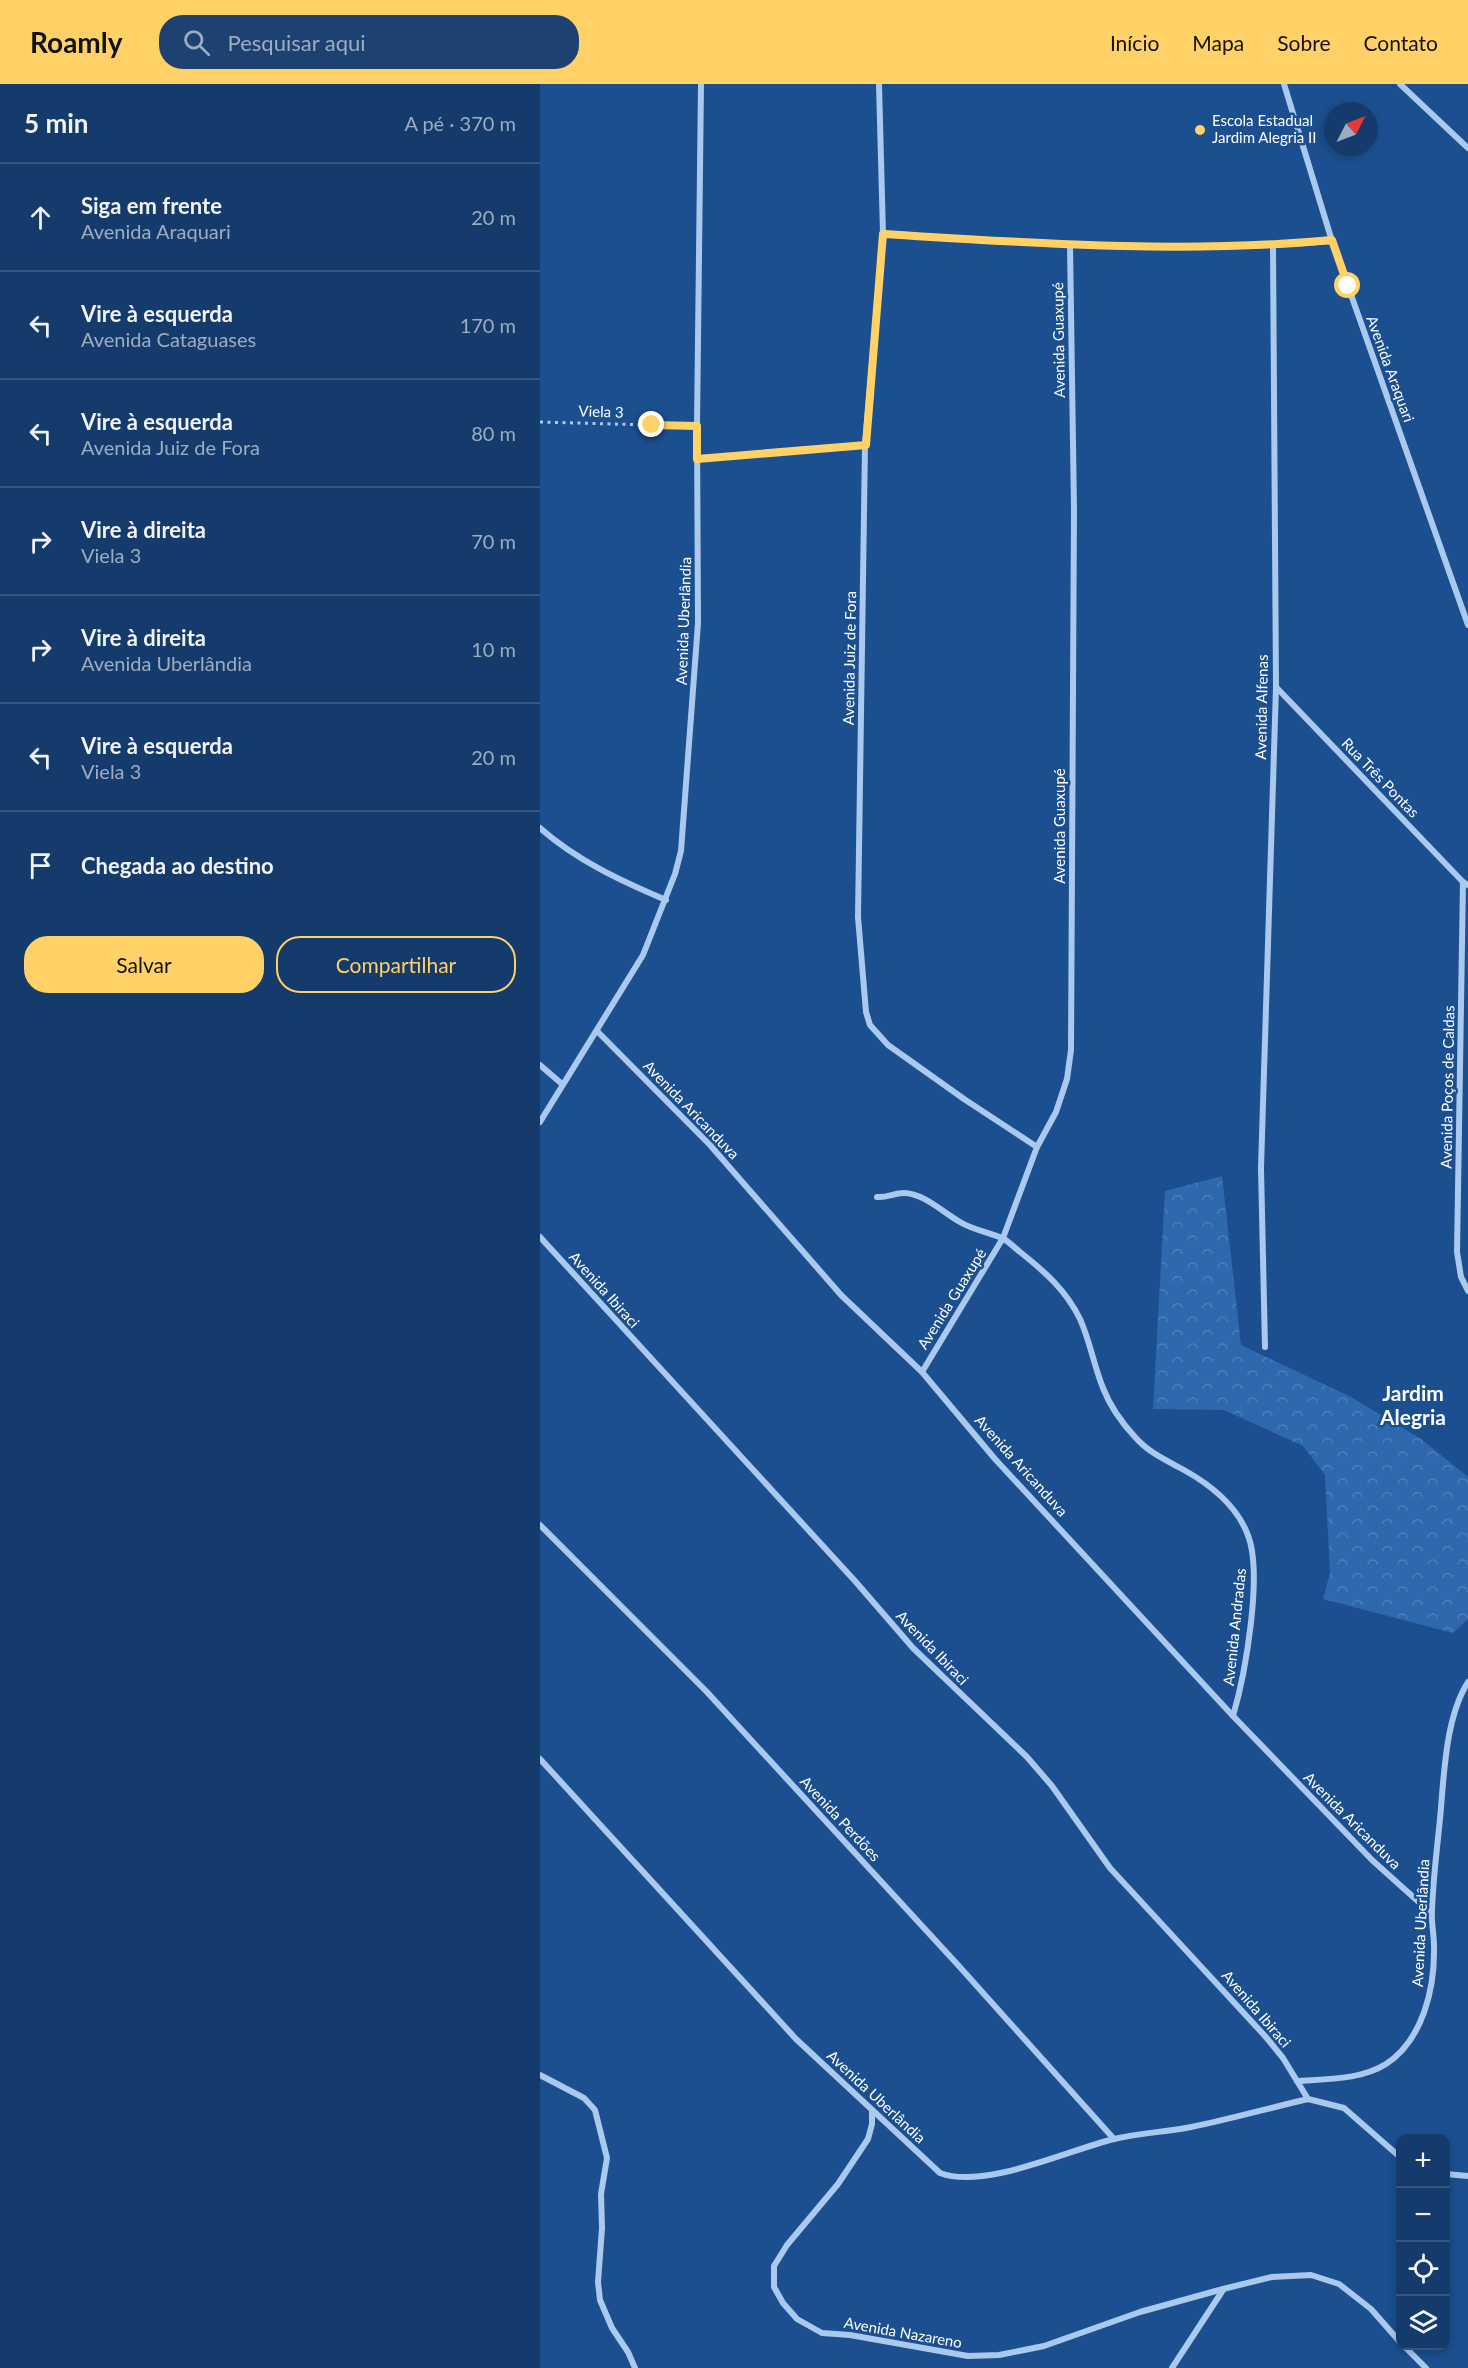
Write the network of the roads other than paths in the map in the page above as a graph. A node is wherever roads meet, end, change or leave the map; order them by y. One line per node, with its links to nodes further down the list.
1 (701, 84): 11 (street, Avenida Uberlândia)
2 (879, 84): 6 (street, Avenida Juiz de Fora)
3 (1284, 84): 7 (street, Avenida Araquari)
4 (1400, 84): 5 (street)
5 (1468, 148)
6 (883, 234): 8 (street); 10 (street, Avenida Juiz de Fora)
7 (1332, 240): 9 (street); 12 (street, Avenida Araquari)
8 (1070, 245): 9 (street); 21 (street, Avenida Guaxupé)
9 (1273, 246): 13 (street, Avenida Alfenas)
10 (866, 445): 11 (lane); 21 (street, Avenida Juiz de Fora)
11 (697, 459): 16 (street, Avenida Uberlândia)
12 (1468, 625)
13 (1276, 687): 15 (street, Rua Três Pontas); 26 (street, Avenida Alfenas)
14 (540, 828): 16 (street)
15 (1465, 884): 25 (street, Avenida Poços de Caldas)
16 (666, 900): 17 (street, Avenida Uberlândia)
17 (597, 1030): 19 (street, Avenida Uberlândia); 27 (street, Avenida Aricanduva)
18 (540, 1065): 19 (street)
19 (562, 1084): 20 (street, Avenida Uberlândia)
20 (540, 1122)
21 (1037, 1147): 24 (street, Avenida Guaxupé)
22 (877, 1197): 24 (street, Avenida Andradas)
23 (540, 1238): 34 (street, Avenida Ibiraci)
24 (1003, 1238): 27 (street, Avenida Guaxupé); 30 (street, Avenida Andradas)
25 (1468, 1291)
26 (1265, 1347)
27 (921, 1372): 30 (street, Avenida Aricanduva)
28 (540, 1525): 37 (street, Avenida Perdões)
29 (1468, 1682): 32 (street, Avenida Uberlândia)
30 (1233, 1716): 32 (street, Avenida Aricanduva)
31 (540, 1759): 36 (street, Avenida Uberlândia)
32 (1431, 1913): 34 (street, Avenida Uberlândia)
33 (540, 2075): 44 (street)
34 (1297, 2081): 35 (street, Avenida Ibiraci)
35 (1308, 2099): 37 (street, Avenida Uberlândia); 38 (street)
36 (872, 2110): 37 (street, Avenida Uberlândia); 41 (street, Avenida Nazareno)
37 (1114, 2139)
38 (1396, 2153)
39 (1450, 2174): 40 (street)
40 (1468, 2176)
41 (1223, 2289): 42 (street, Avenida Nazareno); 45 (street)
42 (1396, 2336)
43 (1408, 2350): 46 (street)
44 (635, 2368)
45 (1172, 2368)
46 (1426, 2368)

